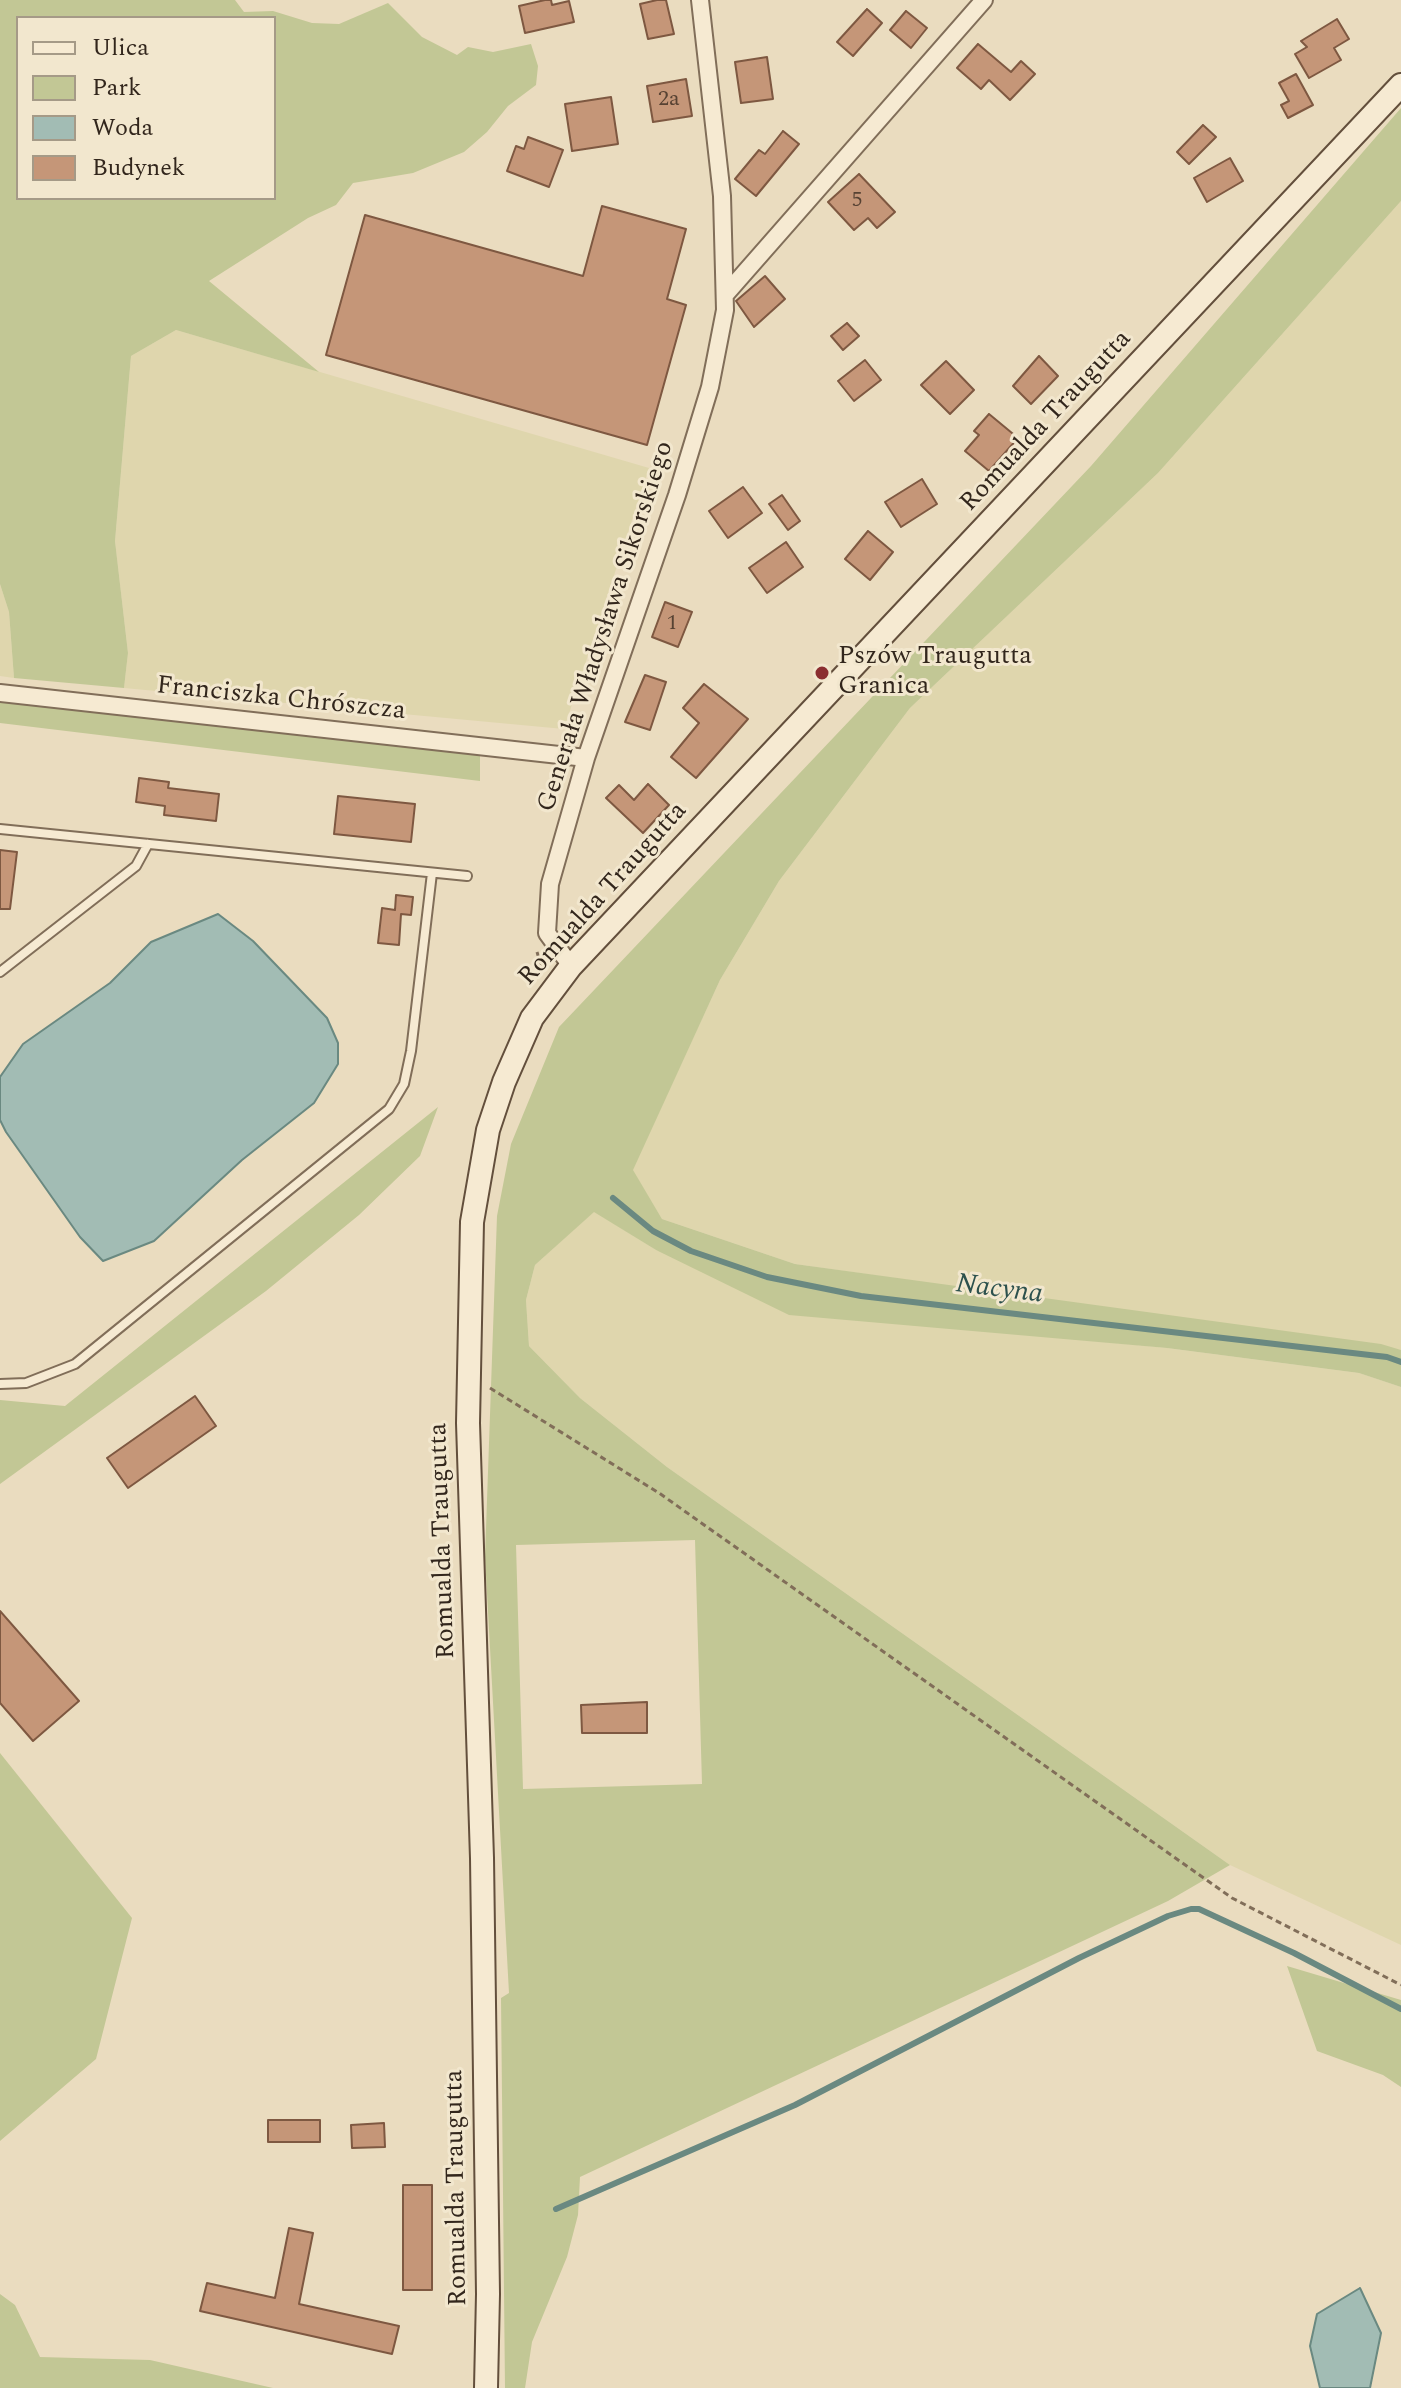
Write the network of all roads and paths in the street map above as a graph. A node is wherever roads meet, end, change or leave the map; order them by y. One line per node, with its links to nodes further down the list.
1 (700, 0): 4 (street, Generała Władysława Sikorskiego)
2 (984, 0): 4 (street)
3 (1401, 85): 11 (street, Romualda Traugutta)
4 (725, 295): 6 (street, Generała Władysława Sikorskiego)
5 (0, 693): 6 (street, Franciszka Chrószcza)
6 (586, 758): 11 (street, Generała Władysława Sikorskiego)
7 (0, 829): 8 (lane)
8 (148, 844): 9 (lane); 12 (lane)
9 (432, 873): 10 (lane); 14 (lane)
10 (467, 876)
11 (571, 966): 13 (street, Romualda Traugutta)
12 (0, 972)
13 (469, 1376): 15 (path); 16 (street, Romualda Traugutta)
14 (0, 1384)
15 (1401, 1985)
16 (486, 2388)

